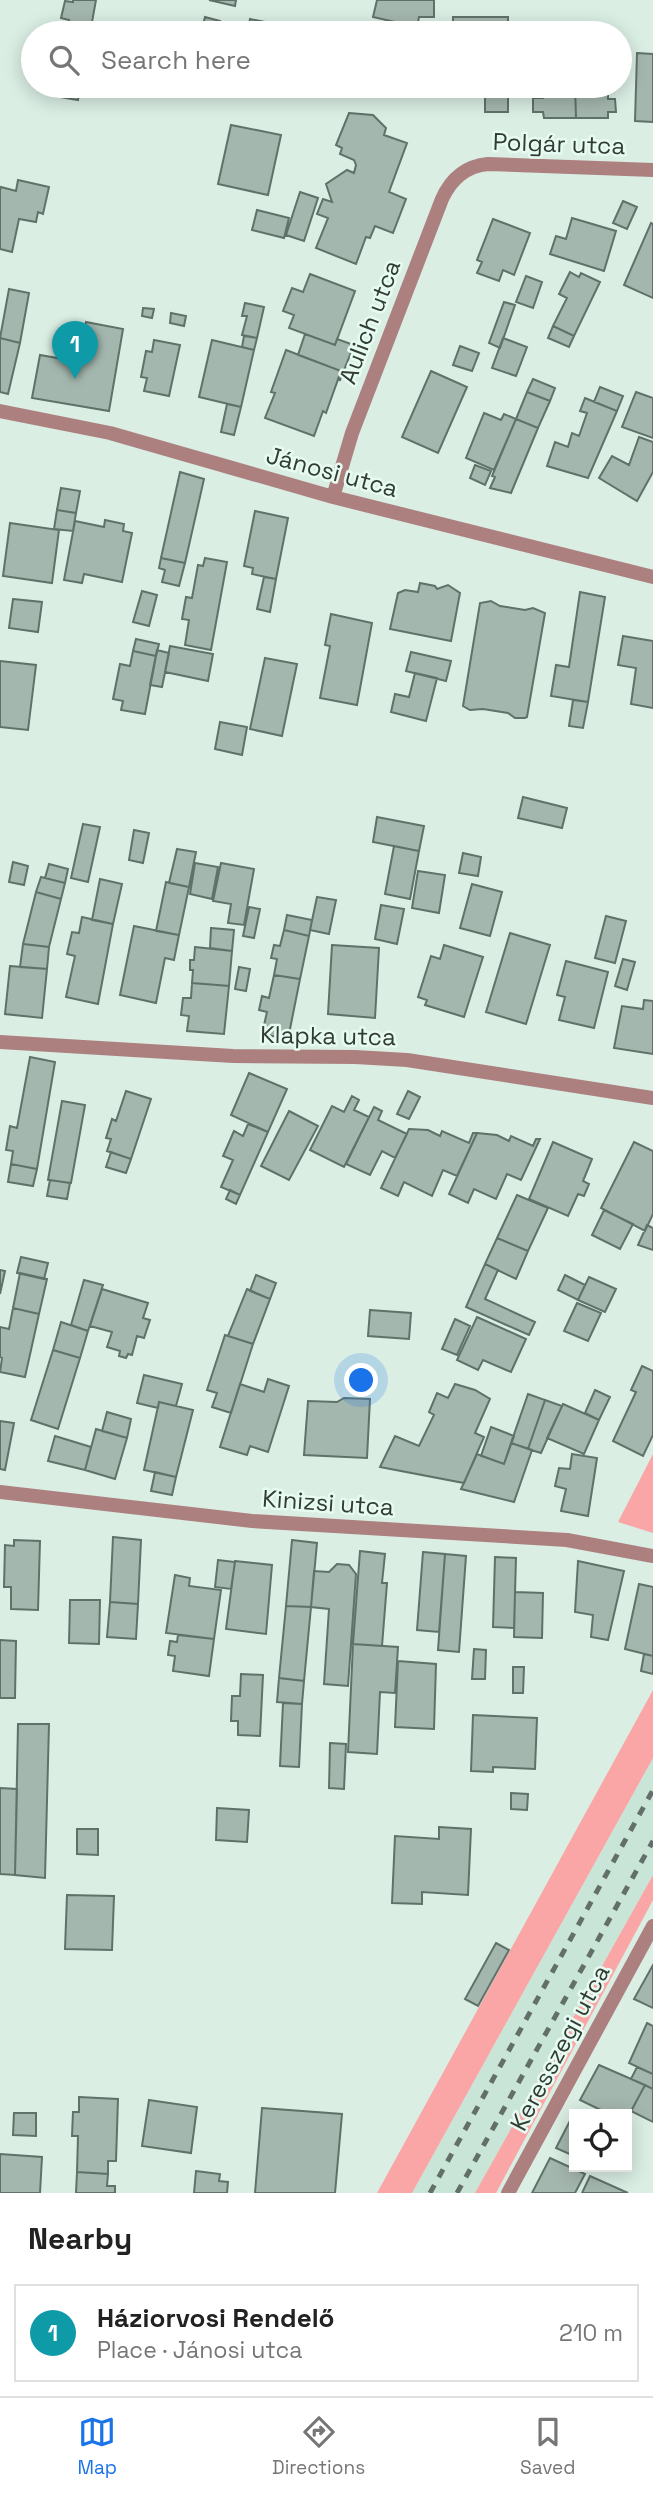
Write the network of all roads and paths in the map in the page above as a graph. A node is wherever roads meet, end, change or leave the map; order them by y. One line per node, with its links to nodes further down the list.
1 (653, 170): 2 (street, Polgár utca)
2 (464, 171): 4 (street, Aulich utca)
3 (0, 411): 4 (street, Jánosi utca)
4 (333, 497): 5 (street, Jánosi utca)
5 (653, 577)
6 (0, 1042): 7 (street, Klapka utca)
7 (653, 1098)
8 (0, 1492): 9 (street, Kinizsi utca)
9 (653, 1556)
10 (653, 1926): 11 (street, Keresszegi utca)
11 (508, 2193)

